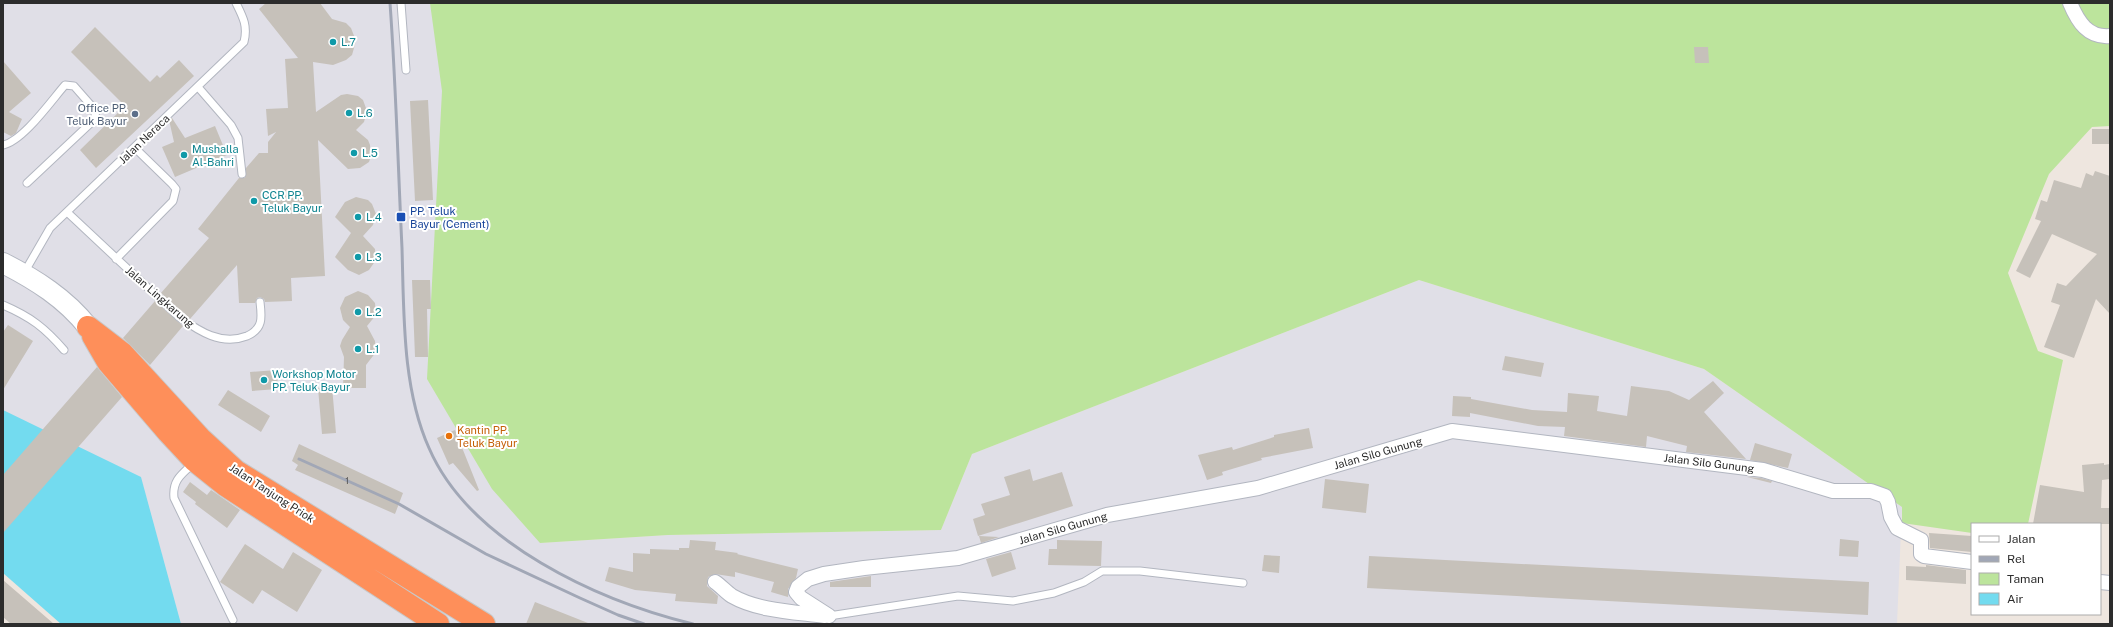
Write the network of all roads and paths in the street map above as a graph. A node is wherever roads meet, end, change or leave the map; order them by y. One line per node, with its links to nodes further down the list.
1 (236, 3): 6 (lane, Jalan Neraca)
2 (401, 3): 5 (lane)
3 (2070, 3): 4 (street)
4 (2110, 36)
5 (406, 70)
6 (198, 87): 8 (lane, Jalan Neraca); 9 (lane)
7 (3, 145): 10 (lane)
8 (135, 148): 11 (lane, Jalan Neraca); 12 (lane)
9 (242, 174)
10 (26, 183)
11 (67, 212): 12 (lane, Jalan Lingkarung); 14 (lane, Jalan Neraca)
12 (116, 259): 15 (lane, Jalan Lingkarung)
13 (3, 263): 14 (street, Jalan Tanjung Priok)
14 (24, 273): 17 (street, Jalan Tanjung Priok)
15 (260, 302)
16 (3, 305): 18 (lane)
17 (88, 327): 19 (highway, Jalan Tanjung Priok); 26 (highway, Jalan Tanjung Priok)
18 (64, 350)
19 (195, 462): 23 (highway, Jalan Tanjung Priok); 24 (lane)
20 (1971, 562): 25 (street, Jalan Silo Gunung)
21 (715, 582): 25 (street)
22 (1243, 583): 25 (lane)
23 (425, 618)
24 (233, 620)
25 (829, 620)
26 (484, 624)

